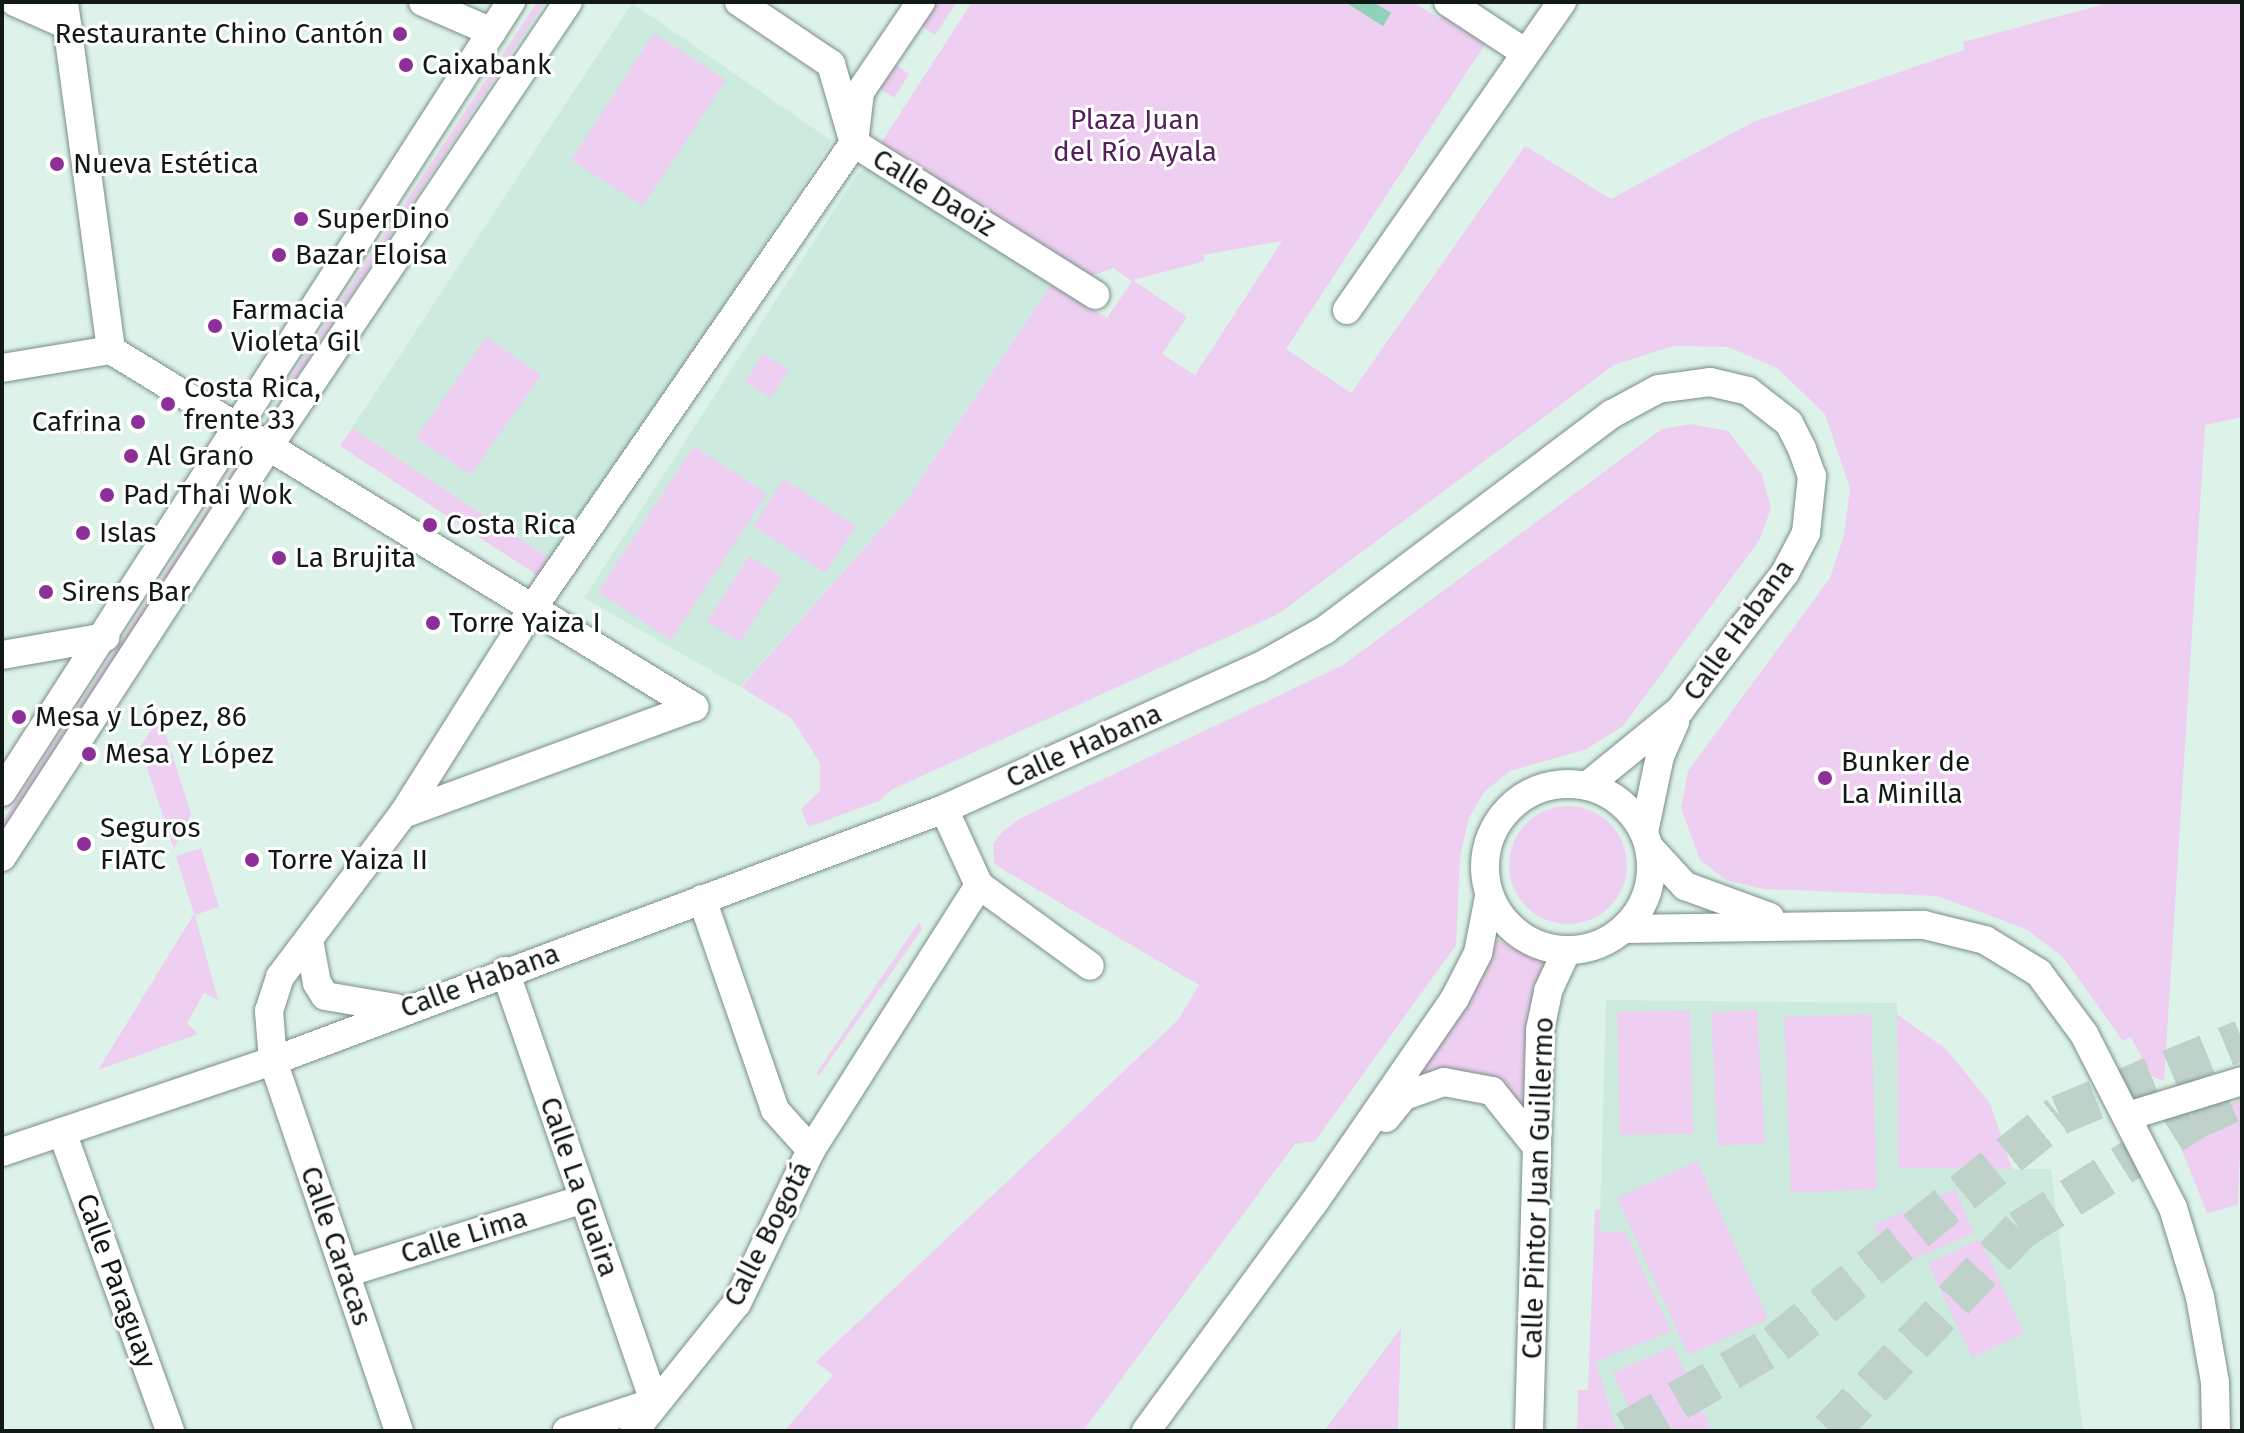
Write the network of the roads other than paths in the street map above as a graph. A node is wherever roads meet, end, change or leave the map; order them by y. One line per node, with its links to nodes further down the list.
1 (15, 2): 9 (street)
2 (423, 2): 11 (street)
3 (511, 2): 11 (street)
4 (568, 2): 19 (street)
5 (739, 2): 10 (street, Calle Daoiz)
6 (921, 2): 13 (street)
7 (1448, 2): 12 (street)
8 (1562, 2): 12 (street)
9 (66, 13): 16 (street)
10 (783, 13): 13 (street, Calle Daoiz)
11 (492, 32): 18 (street)
12 (1526, 53): 15 (street)
13 (854, 143): 14 (street, Calle Daoiz); 20 (street, Calle Caracas)
14 (1095, 295)
15 (1347, 310)
16 (111, 350): 17 (street); 18 (street)
17 (2, 368)
18 (236, 427): 19 (street); 21 (street)
19 (269, 446): 20 (street); 29 (street)
20 (532, 609): 27 (street, Calle Caracas); 27 (street)
21 (105, 637): 22 (street); 25 (street)
22 (2, 655)
23 (1680, 710): 24 (street, Calle Habana); 26 (street, Calle Habana); 28 (street, Calle Habana)
24 (1588, 785): 28 (street); 31 (street)
25 (2, 792)
26 (944, 809): 30 (street); 32 (street, Calle Habana)
27 (403, 814): 35 (street, Calle Caracas)
28 (1647, 840): 33 (street); 34 (street)
29 (2, 857)
30 (979, 885): 37 (street); 45 (street, Calle Bogotá)
31 (1489, 897): 36 (street); 48 (street)
32 (702, 899): 38 (street, Calle Habana); 45 (street, Calle Bogotá)
33 (1790, 922): 34 (street); 42 (street)
34 (1624, 929): 36 (street)
35 (309, 940): 39 (street); 40 (street, Calle Caracas)
36 (1567, 950): 44 (street, Calle Pintor Juan Guillermo)
37 (1090, 966)
38 (505, 971): 39 (street, Calle Habana); 47 (street, Calle La Guaira)
39 (403, 1008): 40 (street, Calle Habana)
40 (273, 1061): 43 (street, Calle Habana); 49 (street, Calle Caracas)
41 (2242, 1081): 42 (street)
42 (2128, 1116): 57 (street)
43 (62, 1132): 46 (street, Calle Habana); 51 (street, Calle Paraguay)
44 (1537, 1147): 48 (street); 56 (street, Calle Pintor Juan Guillermo)
45 (811, 1150): 50 (street, Calle Bogotá)
46 (2, 1152)
47 (583, 1199): 49 (street, Calle Lima); 50 (street, Calle La Guaira)
48 (1313, 1204): 55 (street)
49 (346, 1273): 52 (street, Calle Caracas)
50 (654, 1402): 53 (street); 54 (street, Calle Bogotá)
51 (170, 1431)
52 (399, 1431)
53 (567, 1431)
54 (634, 1431)
55 (1146, 1431)
56 (1529, 1431)
57 (2216, 1431)

